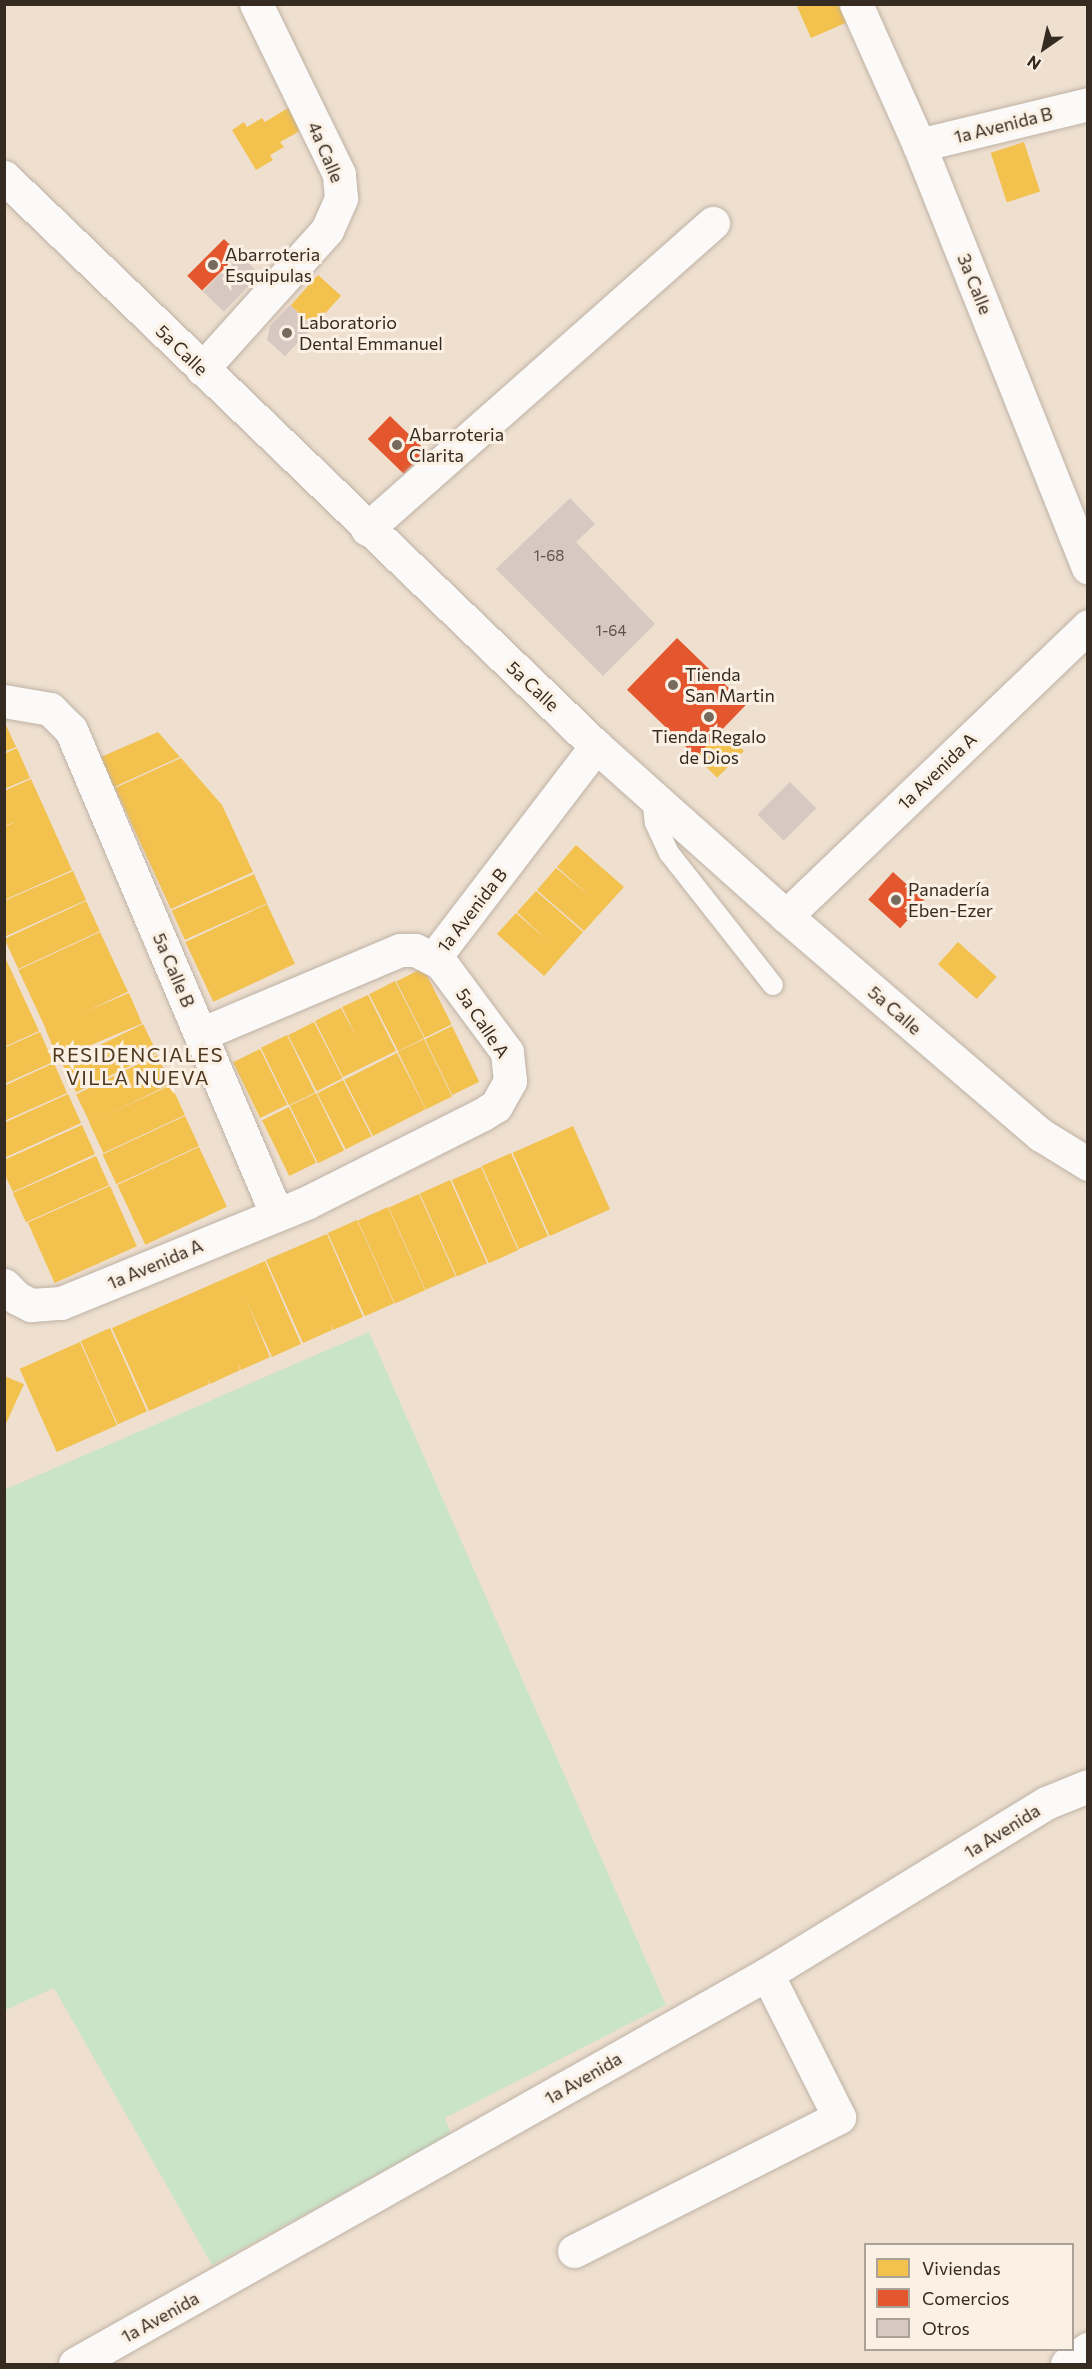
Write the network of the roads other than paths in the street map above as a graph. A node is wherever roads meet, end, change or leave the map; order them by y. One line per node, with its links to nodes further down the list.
1 (256, 4): 7 (street, 4a Calle)
2 (856, 4): 4 (street, 3a Calle)
3 (1088, 104): 4 (street, 1a Avenida B)
4 (919, 145): 9 (street, 3a Calle)
5 (4, 177): 7 (street, 5a Calle)
6 (713, 223): 8 (street)
7 (202, 369): 8 (street, 5a Calle)
8 (367, 529): 12 (street, 5a Calle)
9 (1088, 567)
10 (1088, 626): 14 (street, 1a Avenida A)
11 (20, 703): 17 (street, 5a Calle B)
12 (596, 746): 13 (street, 5a Calle); 15 (street, 1a Avenida B)
13 (652, 796): 14 (street, 5a Calle); 16 (lane)
14 (786, 916): 18 (street, 5a Calle)
15 (434, 958): 17 (street, 1a Avenida B); 19 (street, 5a Calle A)
16 (773, 985)
17 (201, 1034): 19 (street, 5a Calle B)
18 (1088, 1164)
19 (276, 1214): 20 (street, 1a Avenida A)
20 (4, 1285)
21 (1088, 1786): 22 (street, 1a Avenida)
22 (767, 1974): 23 (street); 25 (street, 1a Avenida)
23 (574, 2251)
24 (1088, 2349): 26 (street)
25 (75, 2364)
26 (1066, 2364)

